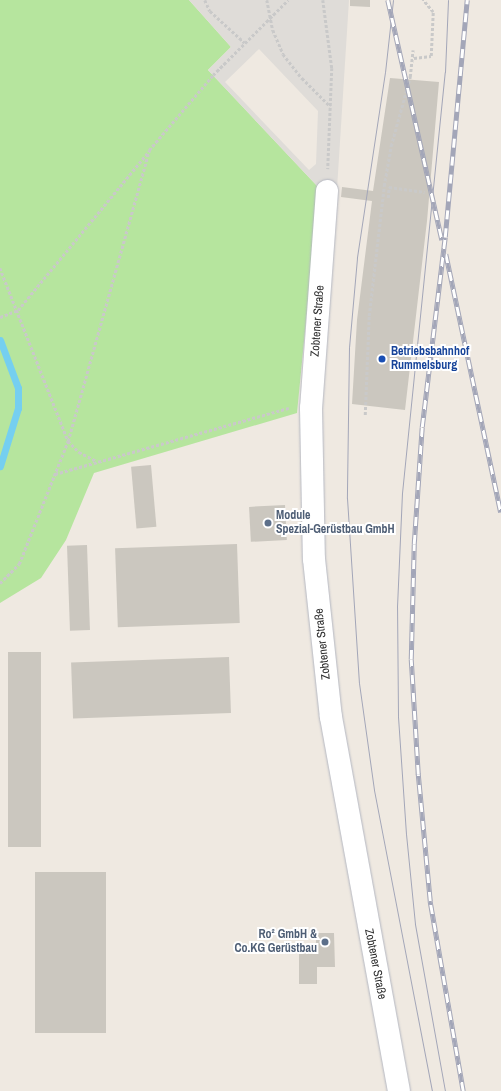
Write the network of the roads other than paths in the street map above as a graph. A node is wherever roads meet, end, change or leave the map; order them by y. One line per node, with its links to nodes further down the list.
1 (327, 191): 2 (lane, Zobtener Straße)
2 (399, 1091)

